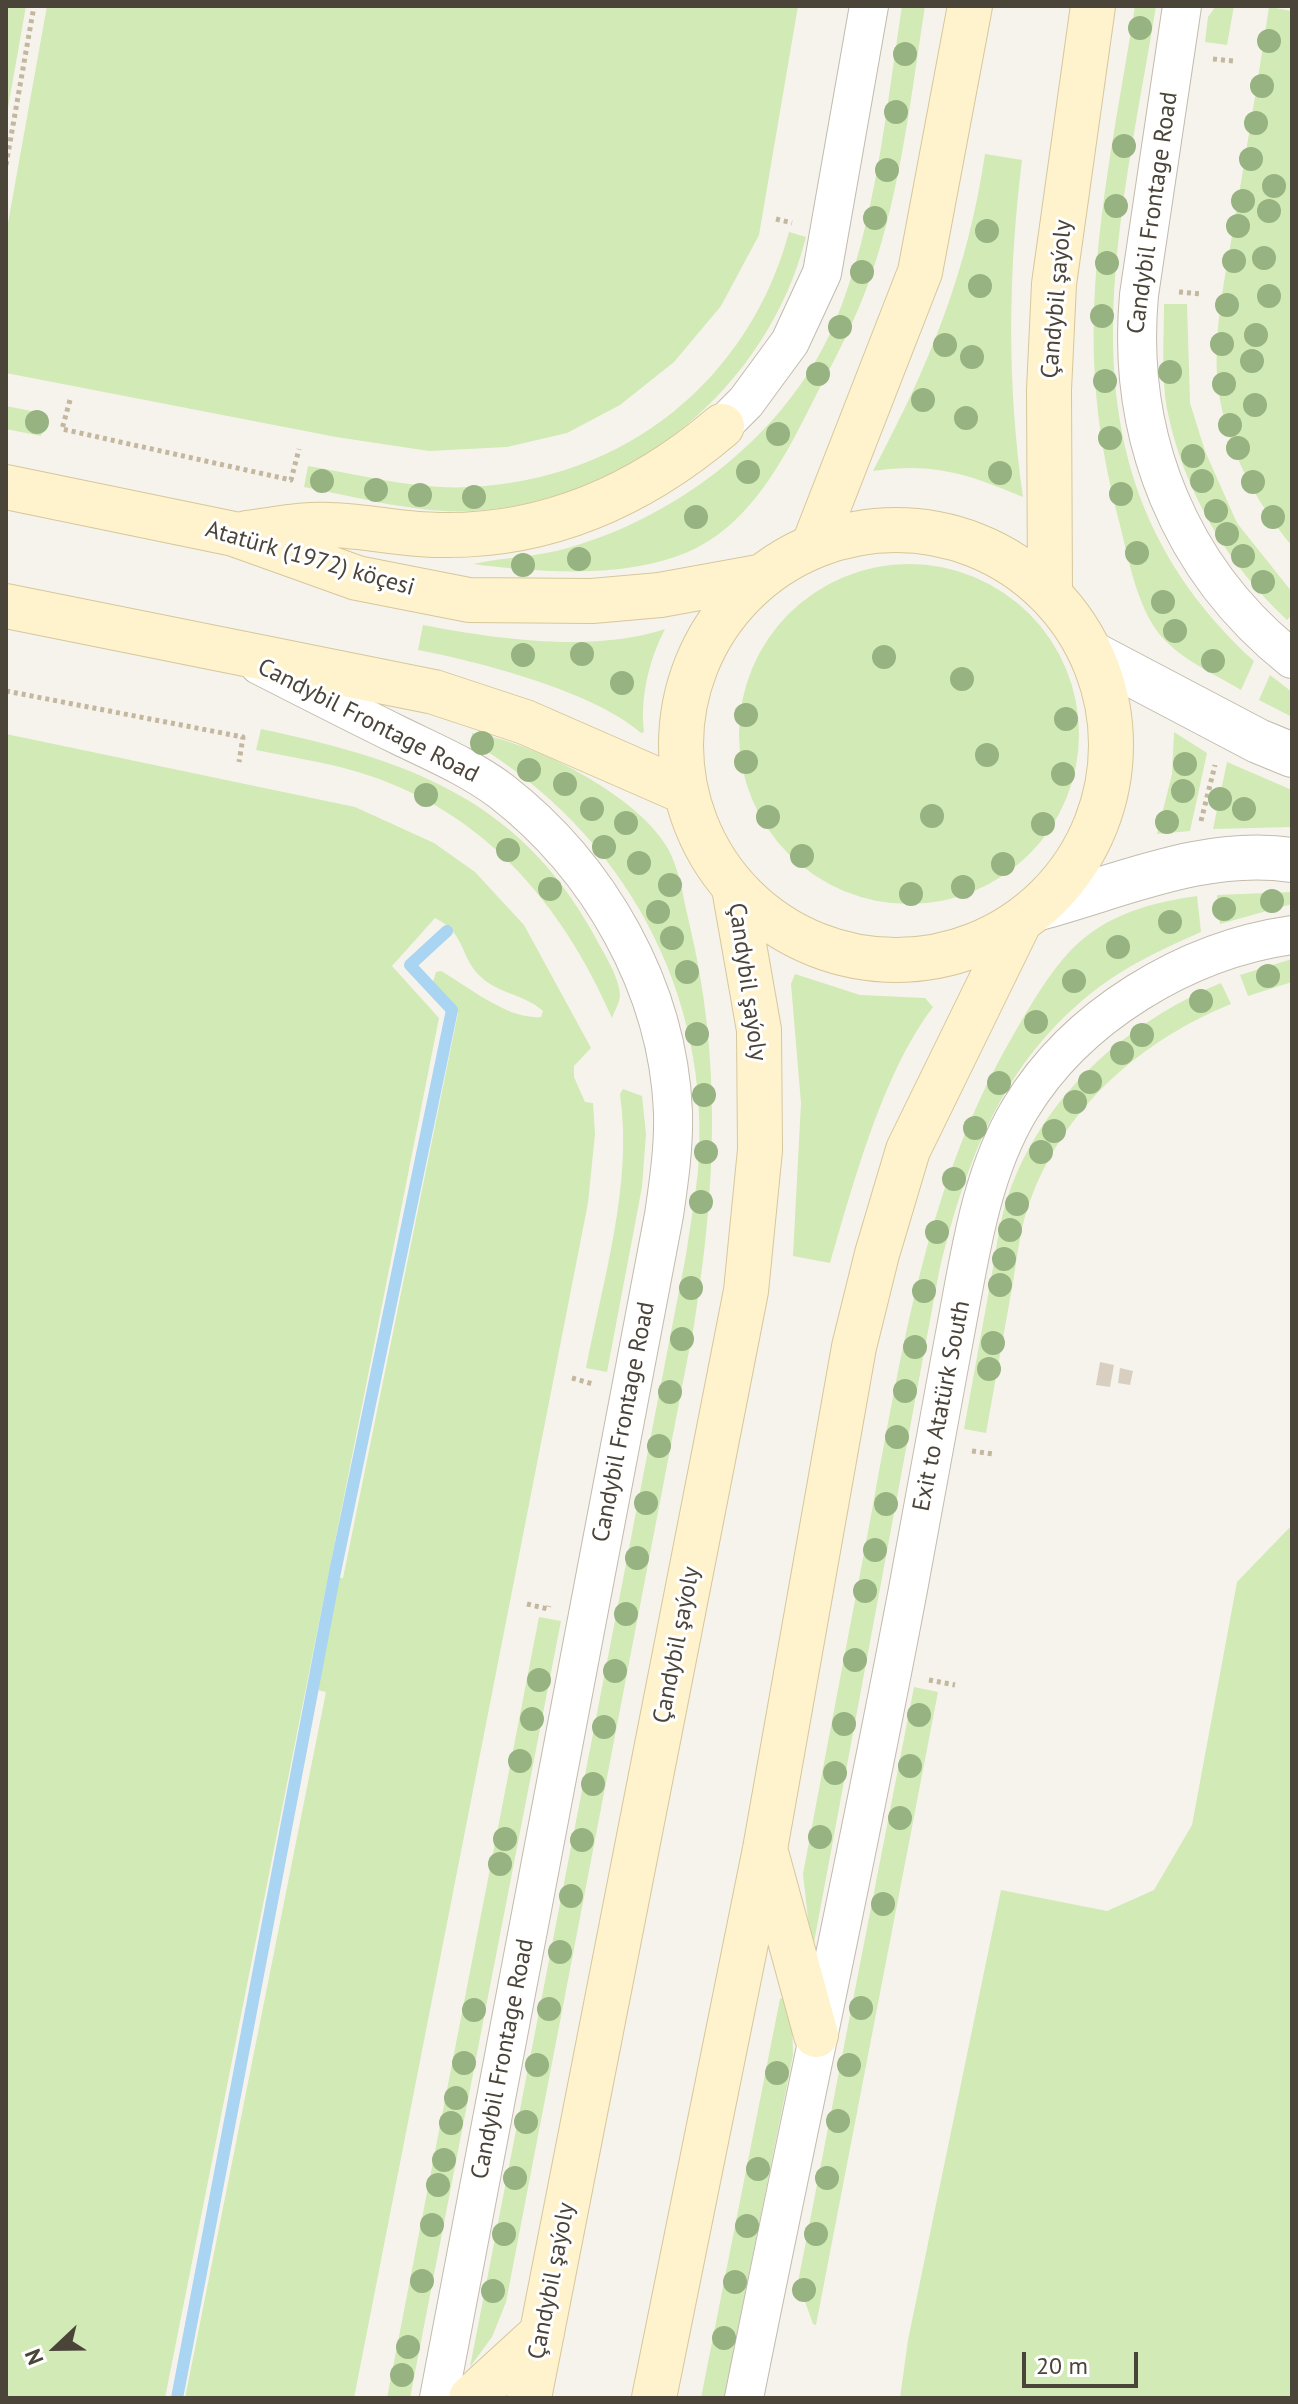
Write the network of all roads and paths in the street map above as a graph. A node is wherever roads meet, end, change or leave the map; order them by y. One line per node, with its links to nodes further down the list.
1 (34, 6): 8 (path)
2 (869, 6): 12 (street)
3 (970, 6): 16 (main road)
4 (1093, 6): 18 (main road, Çandybil şaýoly)
5 (1182, 6): 22 (street, Candybil Frontage Road)
6 (1234, 61): 7 (path)
7 (1212, 66)
8 (6, 165)
9 (1177, 283): 10 (path)
10 (1202, 294)
11 (70, 400): 13 (path)
12 (722, 426): 15 (main road)
13 (299, 449)
14 (6, 487): 15 (main road, Atatürk (1972) köçesi)
15 (234, 534): 17 (main road, Atatürk (1972) köçesi)
16 (814, 544): 17 (main road); 18 (main road)
17 (759, 577): 27 (main road)
18 (1050, 593): 21 (main road)
19 (6, 606): 20 (main road)
20 (232, 651): 27 (main road); 44 (street, Candybil Frontage Road)
21 (1091, 653): 24 (street); 31 (main road)
22 (1292, 659)
23 (6, 691): 26 (path)
24 (1292, 755)
25 (1218, 756): 28 (path)
26 (239, 762)
27 (685, 792): 30 (main road)
28 (1200, 828)
29 (1292, 860): 31 (street)
30 (734, 888): 31 (main road); 43 (main road, Çandybil şaýoly)
31 (1029, 916): 41 (main road)
32 (1292, 935): 42 (street, Exit to Atatürk South)
33 (572, 1378): 34 (path)
34 (591, 1392)
35 (993, 1454): 36 (path)
36 (970, 1458)
37 (551, 1594): 38 (path)
38 (527, 1604)
39 (929, 1671): 40 (path)
40 (955, 1685)
41 (765, 1849): 42 (main road); 47 (main road)
42 (816, 2035): 48 (street)
43 (542, 2333): 45 (main road); 46 (main road, Çandybil şaýoly)
44 (439, 2398)
45 (471, 2398)
46 (529, 2398)
47 (654, 2398)
48 (744, 2398)

